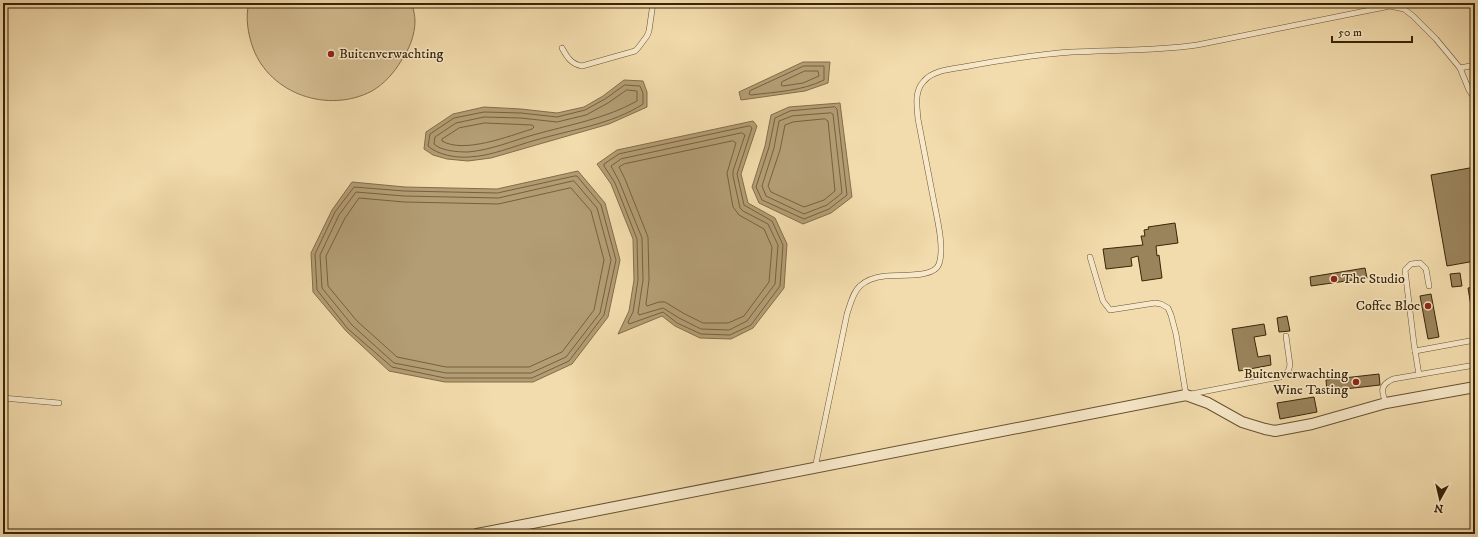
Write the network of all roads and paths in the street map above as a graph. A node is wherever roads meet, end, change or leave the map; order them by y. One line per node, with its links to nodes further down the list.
1 (653, 3): 2 (lane)
2 (562, 48)
3 (1475, 65): 4 (lane)
4 (1460, 68): 5 (lane); 18 (lane)
5 (1475, 99)
6 (1090, 257): 14 (lane)
7 (1429, 286): 10 (lane)
8 (1286, 336): 14 (lane)
9 (1475, 340): 10 (lane)
10 (1415, 351): 12 (lane)
11 (1475, 365): 12 (lane)
12 (1419, 375): 17 (lane)
13 (1475, 387): 17 (street)
14 (1186, 395): 17 (street); 18 (street)
15 (3, 398): 16 (lane)
16 (59, 403)
17 (1386, 403)
18 (815, 468): 19 (street)
19 (477, 534)

